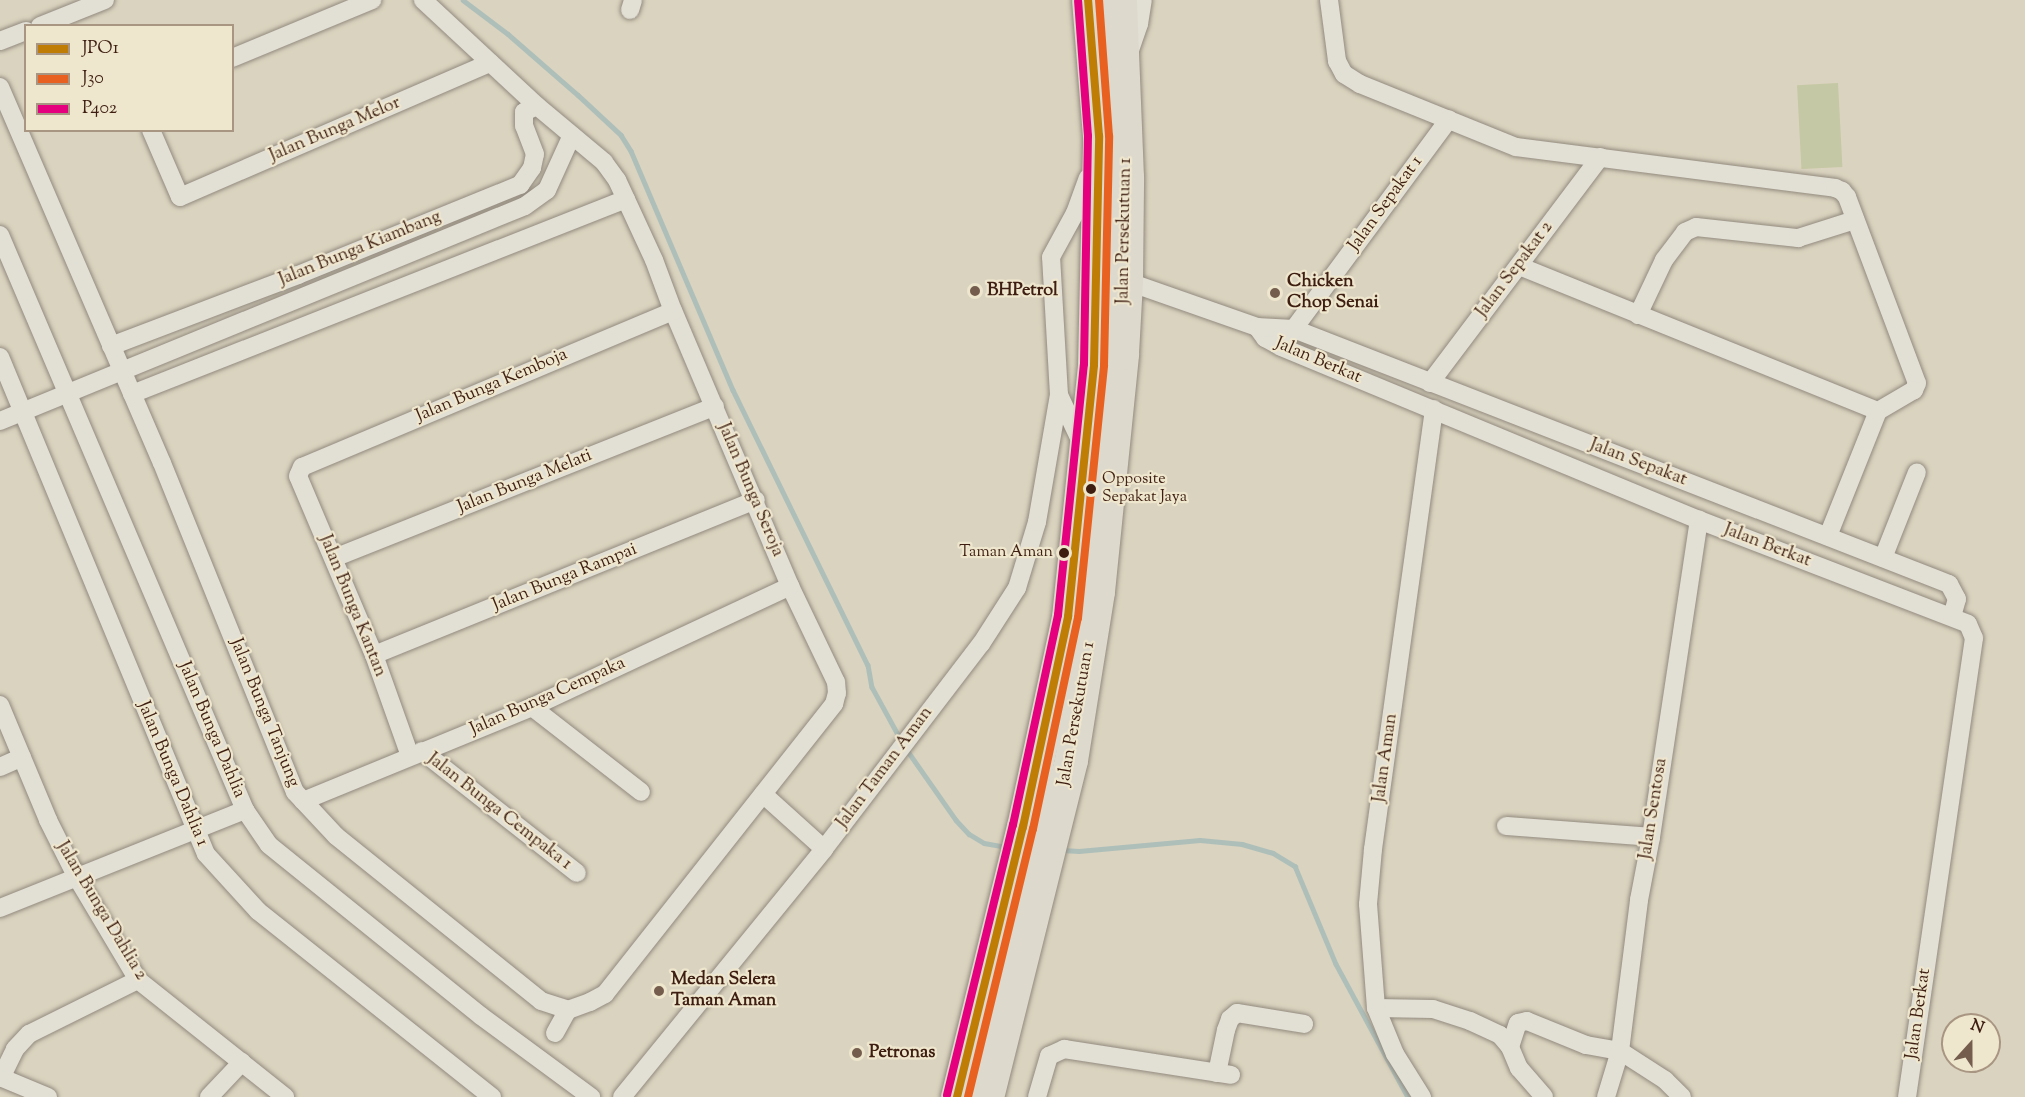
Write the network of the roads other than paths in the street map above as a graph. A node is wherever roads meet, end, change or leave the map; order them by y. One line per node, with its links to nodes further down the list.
1 (372, 0): 11 (street)
2 (423, 0): 12 (street, Jalan Bunga Seroja)
3 (1088, 0): 19 (highway, Jalan Persekutuan 1)
4 (1120, 0): 13 (highway, Jalan Persekutuan 1)
5 (1143, 0): 13 (street)
6 (1329, 0): 16 (street)
7 (99, 1): 8 (street)
8 (45, 24)
9 (24, 32): 10 (street)
10 (0, 41)
11 (234, 57)
12 (490, 63): 15 (street, Jalan Bunga Seroja); 17 (street, Jalan Bunga Melor)
13 (1123, 74): 25 (highway, Jalan Persekutuan 1)
14 (0, 87): 30 (street, Jalan Bunga Tanjung)
15 (537, 106): 18 (street, Jalan Bunga Seroja); 30 (street, Jalan Bunga Kiambang)
16 (1449, 119): 20 (street); 29 (street, Jalan Sepakat 1)
17 (152, 132)
18 (572, 135): 21 (street, Jalan Bunga Seroja); 33 (street)
19 (1099, 136): 37 (street); 43 (highway, Jalan Persekutuan 1)
20 (1600, 157): 22 (street); 24 (street, Jalan Sepakat 2)
21 (626, 199): 26 (street, Jalan Bunga Seroja); 36 (street)
22 (1855, 220): 27 (street); 40 (street)
23 (0, 235): 35 (street, Jalan Bunga Dahlia)
24 (1519, 266): 27 (street); 34 (street, Jalan Sepakat 2)
25 (1126, 280): 28 (street, Jalan Berkat); 86 (highway, Jalan Persekutuan 1)
26 (673, 311): 38 (street, Jalan Bunga Seroja); 44 (street, Jalan Bunga Kemboja)
27 (1638, 315): 40 (street)
28 (1257, 327): 29 (street, Jalan Sepakat); 31 (street, Jalan Berkat)
29 (1294, 329): 31 (street, Jalan Sepakat 1); 34 (street, Jalan Sepakat)
30 (111, 346): 33 (street, Jalan Bunga Tanjung)
31 (1281, 347): 39 (street, Jalan Berkat)
32 (0, 357): 41 (street, Jalan Bunga Dahlia 1)
33 (123, 372): 35 (street); 36 (street, Jalan Bunga Tanjung)
34 (1430, 383): 48 (street, Jalan Sepakat)
35 (69, 394): 41 (street); 62 (street, Jalan Bunga Dahlia)
36 (132, 394): 61 (street, Jalan Bunga Tanjung)
37 (1059, 394): 43 (street); 66 (street, Jalan Taman Aman)
38 (715, 406): 46 (street, Jalan Bunga Seroja); 49 (street, Jalan Bunga Melati)
39 (1434, 409): 47 (street, Jalan Berkat); 71 (street, Jalan Aman)
40 (1878, 411): 48 (street)
41 (23, 412): 42 (street); 64 (street, Jalan Bunga Dahlia 1)
42 (0, 421)
43 (1084, 449): 85 (highway, Jalan Persekutuan 1)
44 (311, 462): 49 (street, Jalan Bunga Kantan)
45 (1917, 472): 50 (street)
46 (756, 500): 51 (street, Jalan Bunga Seroja); 53 (street, Jalan Bunga Rampai)
47 (1699, 520): 52 (street, Jalan Berkat); 65 (street, Jalan Sentosa)
48 (1828, 536): 50 (street, Jalan Sepakat)
49 (334, 558): 53 (street, Jalan Bunga Kantan)
50 (1883, 558): 52 (street, Jalan Sepakat)
51 (790, 586): 55 (street, Jalan Bunga Cempaka); 60 (street, Jalan Bunga Seroja)
52 (1952, 616): 92 (street, Jalan Berkat)
53 (374, 656): 56 (street, Jalan Bunga Kantan)
54 (0, 705): 57 (street, Jalan Bunga Dahlia 2)
55 (532, 707): 56 (street, Jalan Bunga Cempaka); 59 (street)
56 (416, 753): 61 (street, Jalan Bunga Cempaka); 67 (street, Jalan Bunga Cempaka 1)
57 (22, 758): 58 (street); 68 (street, Jalan Bunga Dahlia 2)
58 (0, 767)
59 (641, 792)
60 (763, 794): 66 (street); 72 (street, Jalan Bunga Seroja)
61 (303, 801): 72 (street, Jalan Bunga Tanjung)
62 (245, 810): 64 (street); 83 (street, Jalan Bunga Dahlia)
63 (1506, 826): 65 (street)
64 (195, 831): 68 (street); 82 (street, Jalan Bunga Dahlia 1)
65 (1651, 837): 76 (street, Jalan Sentosa)
66 (824, 849): 84 (street, Jalan Taman Aman)
67 (577, 873)
68 (76, 876): 69 (street); 70 (street, Jalan Bunga Dahlia 2)
69 (0, 908)
70 (138, 980): 77 (street, Jalan Bunga Dahlia 2); 78 (street)
71 (1376, 1008): 75 (street); 88 (street, Jalan Aman)
72 (568, 1010): 74 (street)
73 (1304, 1024): 87 (street)
74 (555, 1032)
75 (1510, 1047): 76 (street); 89 (street)
76 (1620, 1051): 90 (street, Jalan Sentosa); 91 (street)
77 (242, 1062): 80 (street); 81 (street, Jalan Bunga Dahlia 2)
78 (0, 1077): 79 (street)
79 (48, 1097)
80 (208, 1097)
81 (285, 1097)
82 (492, 1097)
83 (591, 1097)
84 (622, 1097)
85 (957, 1097)
86 (987, 1097)
87 (1037, 1097)
88 (1422, 1097)
89 (1544, 1097)
90 (1606, 1097)
91 (1682, 1097)
92 (1907, 1097)

